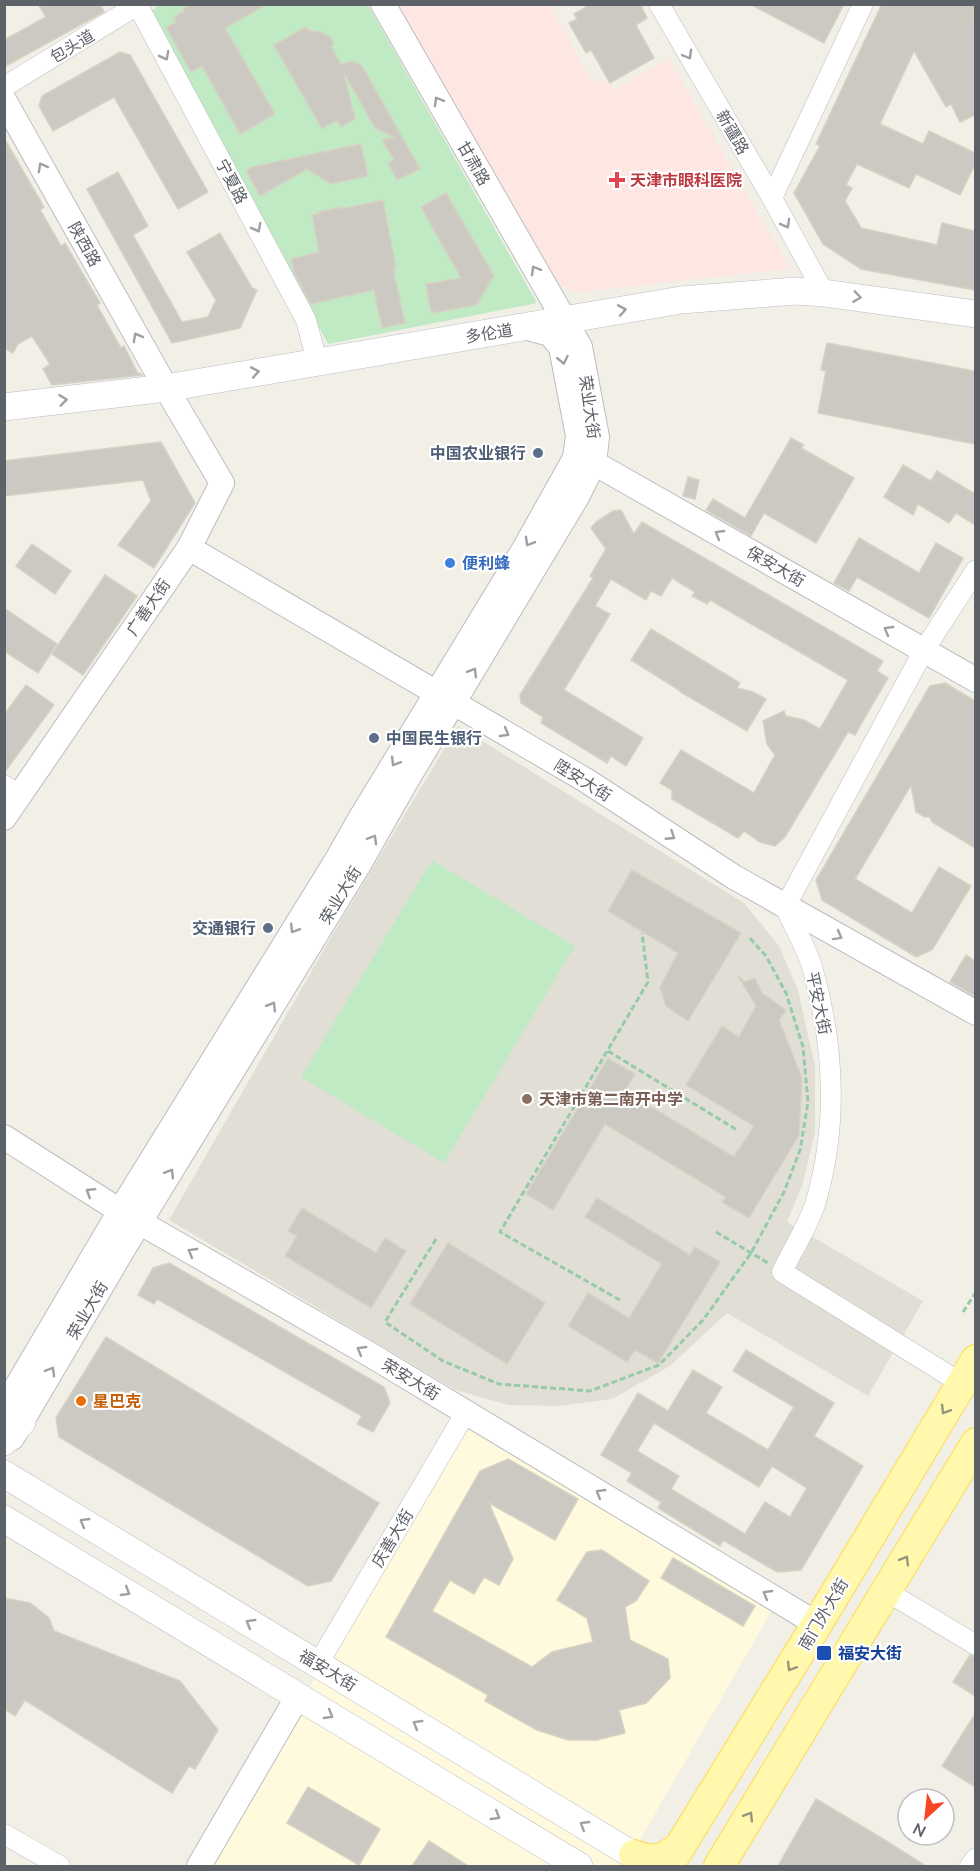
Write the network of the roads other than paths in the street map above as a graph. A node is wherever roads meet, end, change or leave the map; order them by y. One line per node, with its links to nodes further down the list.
1 (383, 4): 10 (street, 甘肃路, one-way to 1)
2 (659, 4): 7 (street, 新疆路, one-way to 7)
3 (863, 4): 7 (street)
4 (138, 5): 5 (street, 包头道); 12 (street, 宁夏路, one-way to 12)
5 (4, 87)
6 (4, 100): 13 (street, 陕西路, one-way to 6)
7 (772, 198): 8 (street, 新疆路, one-way to 8)
8 (824, 293): 9 (main road, 多伦道, one-way to 9); 10 (main road, 多伦道, one-way to 8)
9 (975, 314)
10 (564, 321): 11 (main road, 多伦道); 15 (street, 荣业大街)
11 (523, 327): 12 (main road, 多伦道); 15 (street, 荣业大街, one-way to 15)
12 (317, 361): 13 (main road, 多伦道, one-way to 12)
13 (166, 388): 14 (main road, 多伦道, one-way to 13); 16 (street, 广善大街)
14 (4, 407)
15 (584, 460): 18 (street, 保安大街, one-way to 15); 20 (street, 荣业大街)
16 (189, 548): 20 (street, 陞安大街); 21 (street, 广善大街)
17 (975, 570): 18 (street)
18 (924, 650): 19 (street, 保安大街); 23 (street)
19 (975, 680)
20 (445, 698): 23 (street, 陞安大街, one-way to 23); 26 (street, 荣业大街)
21 (12, 790): 22 (street, 广善大街)
22 (4, 818)
23 (785, 906): 24 (street, 陞安大街, one-way to 24); 27 (street, 平安大街)
24 (975, 1013)
25 (4, 1137): 26 (street, 荣安大街, one-way to 25)
26 (130, 1217): 28 (street, 荣安大街, one-way to 26); 29 (street, 荣业大街)
27 (968, 1371): 36 (main road, 南门外大街, one-way to 36)
28 (466, 1412): 36 (street, 荣安大街, one-way to 28); 38 (street, 庆善大街)
29 (13, 1415): 30 (main road); 32 (street, 荣业大街)
30 (4, 1442)
31 (975, 1443): 35 (main road, one-way to 31)
32 (4, 1451)
33 (4, 1474): 38 (main road, 福安大街, one-way to 33)
34 (4, 1519): 39 (main road, one-way to 39)
35 (886, 1591): 37 (street); 47 (main road, one-way to 35)
36 (817, 1624): 41 (main road, 南门外大街, one-way to 41)
37 (975, 1645)
38 (318, 1664): 43 (main road, 福安大街, one-way to 38)
39 (298, 1696): 45 (street); 46 (main road, one-way to 46)
40 (4, 1834): 44 (street)
41 (673, 1857): 43 (main road)
42 (975, 1858): 48 (street)
43 (643, 1861)
44 (60, 1866)
45 (199, 1866)
46 (579, 1866)
47 (719, 1866)
48 (970, 1866)

